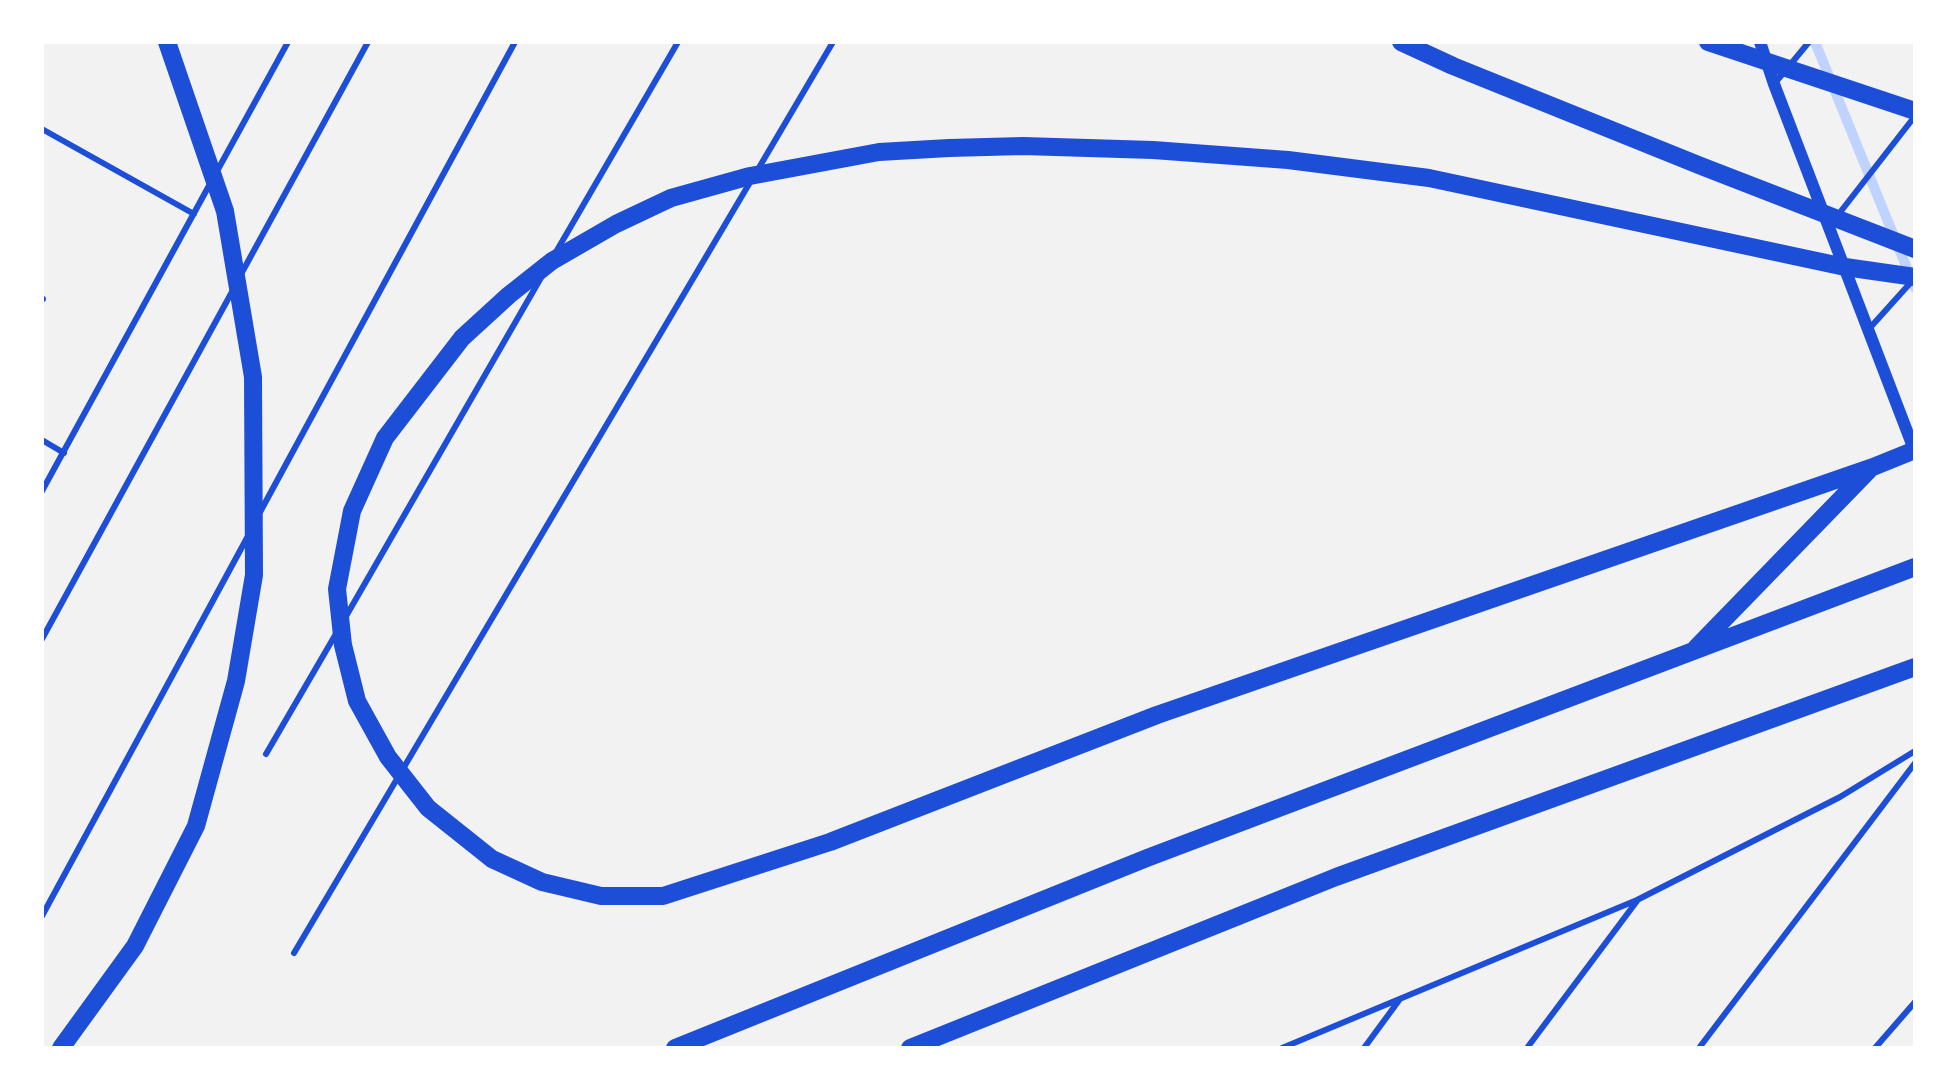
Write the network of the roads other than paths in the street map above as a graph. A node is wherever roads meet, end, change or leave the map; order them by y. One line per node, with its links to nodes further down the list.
1 (166, 42): 37 (highway)
2 (288, 42): 15 (street)
3 (368, 42): 26 (street)
4 (514, 42): 33 (street)
5 (678, 42): 30 (street)
6 (833, 42): 34 (street)
7 (1401, 42): 17 (highway)
8 (1708, 42): 12 (highway)
9 (1760, 42): 11 (main road)
10 (1809, 42): 11 (street)
11 (1774, 84): 16 (main road)
12 (1915, 111)
13 (1915, 116): 16 (street)
14 (42, 129): 15 (street)
15 (194, 214): 22 (street)
16 (1829, 227): 19 (main road)
17 (1915, 249)
18 (1915, 277): 19 (street); 23 (highway)
19 (1868, 330): 21 (main road)
20 (42, 440): 22 (street)
21 (1915, 451): 23 (highway)
22 (64, 453): 24 (street)
23 (1873, 467): 27 (highway)
24 (42, 490)
25 (1913, 568): 27 (highway)
26 (42, 639)
27 (1690, 653): 38 (highway)
28 (1915, 667): 39 (highway)
29 (1915, 751): 32 (street)
30 (266, 754)
31 (1915, 763): 43 (street)
32 (1637, 900): 35 (street); 42 (street)
33 (42, 916)
34 (294, 953)
35 (1401, 999): 40 (street); 41 (street)
36 (1915, 1002): 44 (street)
37 (61, 1048)
38 (675, 1048)
39 (910, 1048)
40 (1282, 1048)
41 (1364, 1048)
42 (1527, 1048)
43 (1698, 1048)
44 (1875, 1048)

